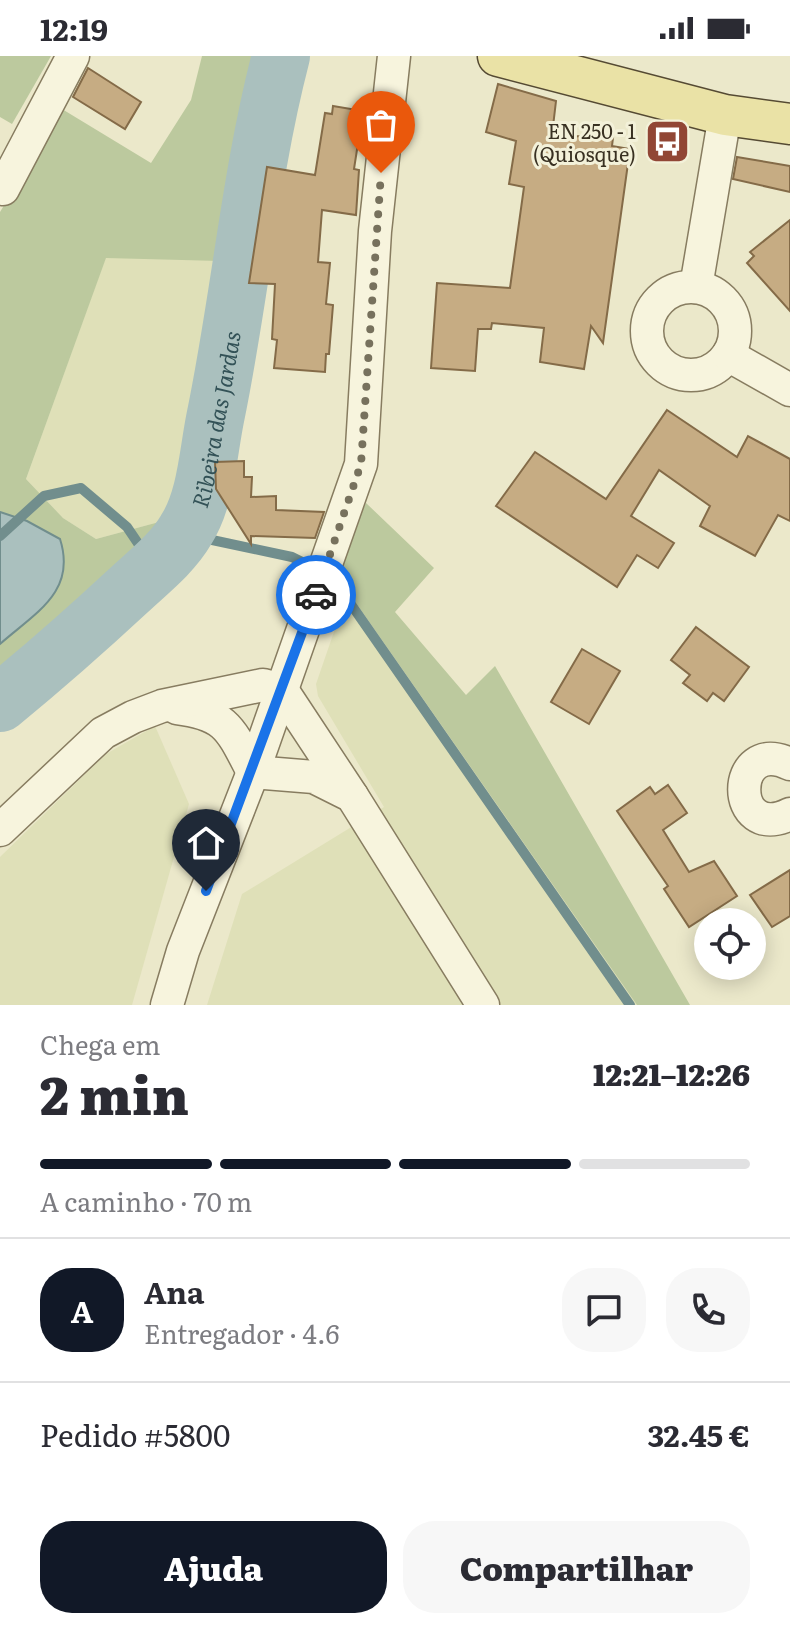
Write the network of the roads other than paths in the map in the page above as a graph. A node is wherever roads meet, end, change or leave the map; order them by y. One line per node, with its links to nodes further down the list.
1 (73, 56): 6 (street)
2 (394, 56): 10 (street)
3 (498, 56): 4 (main road)
4 (725, 115): 5 (main road); 7 (street)
5 (790, 124)
6 (3, 189)
7 (696, 287): 8 (street); 8 (street)
8 (728, 355): 9 (street)
9 (790, 390)
10 (282, 690): 11 (street); 13 (street); 14 (street)
11 (162, 706): 13 (street); 16 (street)
12 (790, 764): 15 (street)
13 (253, 772): 14 (street); 17 (street)
14 (352, 796): 18 (street)
15 (790, 814)
16 (0, 830)
17 (167, 1005)
18 (483, 1005)

